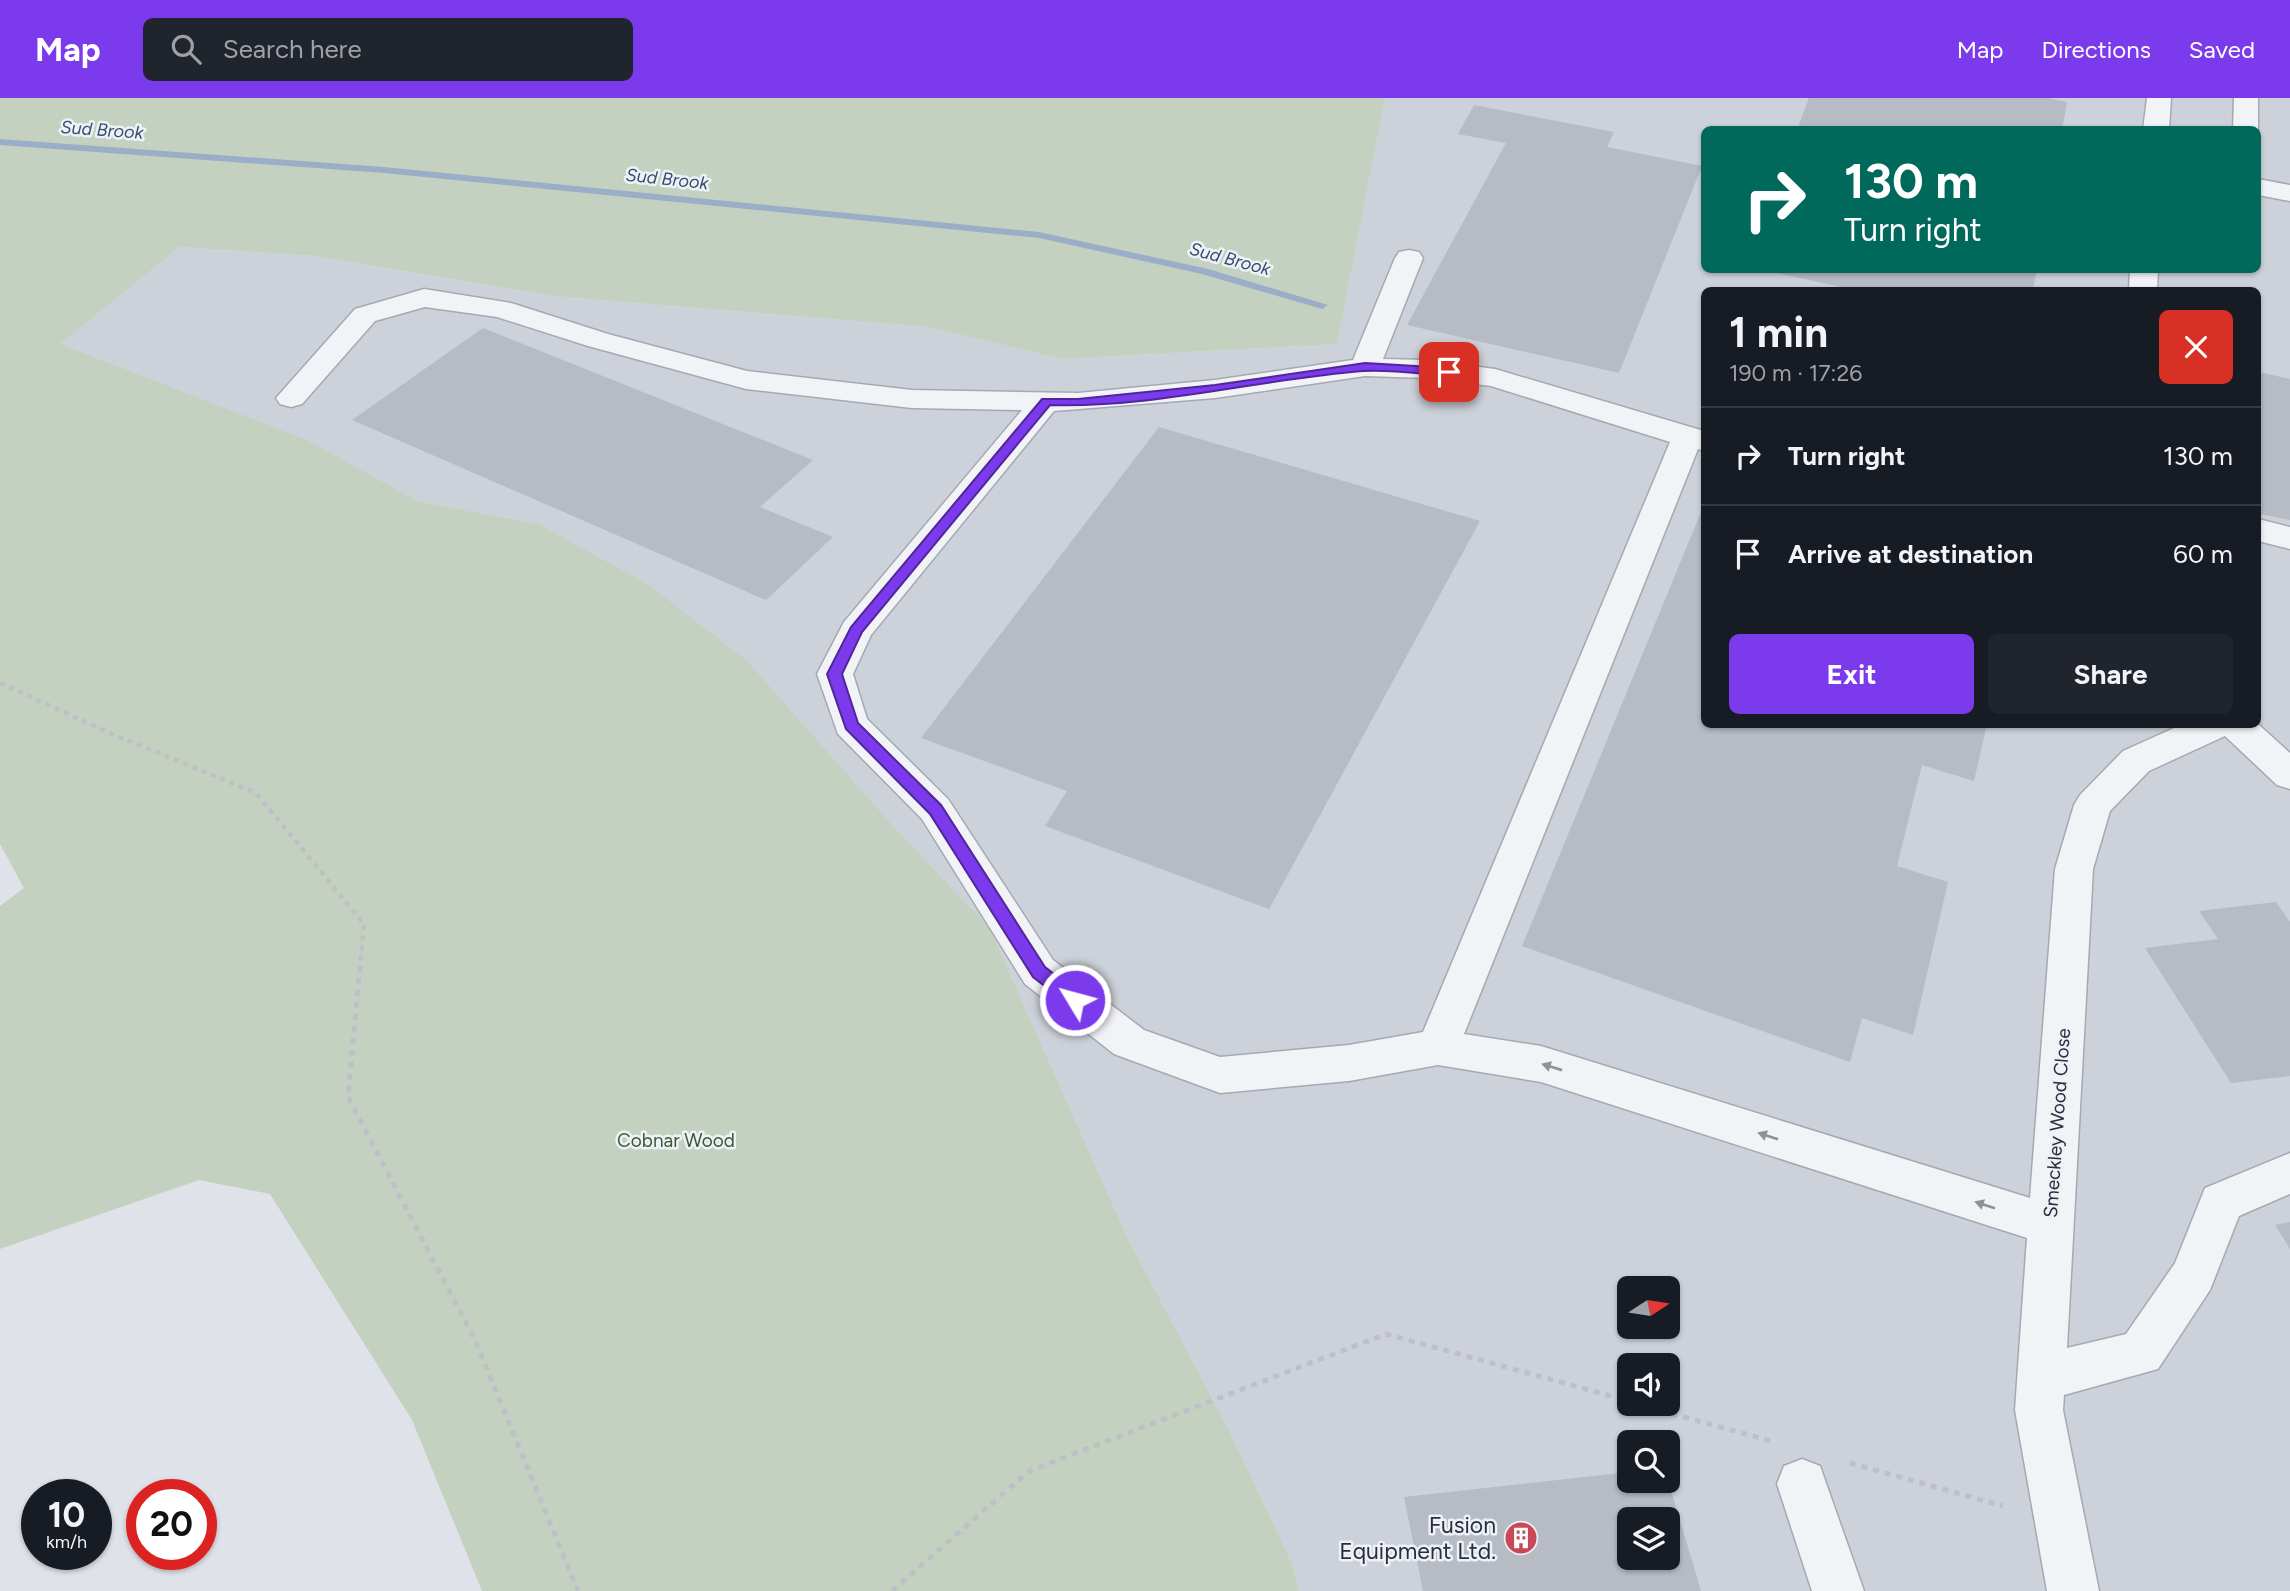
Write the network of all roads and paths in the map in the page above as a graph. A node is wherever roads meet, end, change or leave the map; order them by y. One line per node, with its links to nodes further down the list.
1 (2159, 98): 3 (street)
2 (2246, 98): 4 (street)
3 (2157, 126)
4 (2246, 126)
5 (2261, 188): 6 (street)
6 (2290, 193)
7 (1409, 258): 8 (street)
8 (1365, 367): 10 (street); 11 (street)
9 (291, 398): 10 (street)
10 (1046, 401): 18 (street)
11 (1696, 439): 18 (street)
12 (2261, 531): 13 (street)
13 (2290, 538)
14 (0, 683): 24 (path)
15 (2208, 728): 20 (street, Smeckley Wood Close)
16 (2239, 728): 17 (street)
17 (2290, 775)
18 (1438, 1047): 20 (street, one-way to 18)
19 (2290, 1173): 21 (street)
20 (2050, 1225): 21 (street, Smeckley Wood Close)
21 (2040, 1378): 27 (street, Smeckley Wood Close)
22 (1617, 1398): 25 (path)
23 (1802, 1485): 26 (street)
24 (578, 1591)
25 (892, 1591)
26 (1838, 1591)
27 (2073, 1591)

